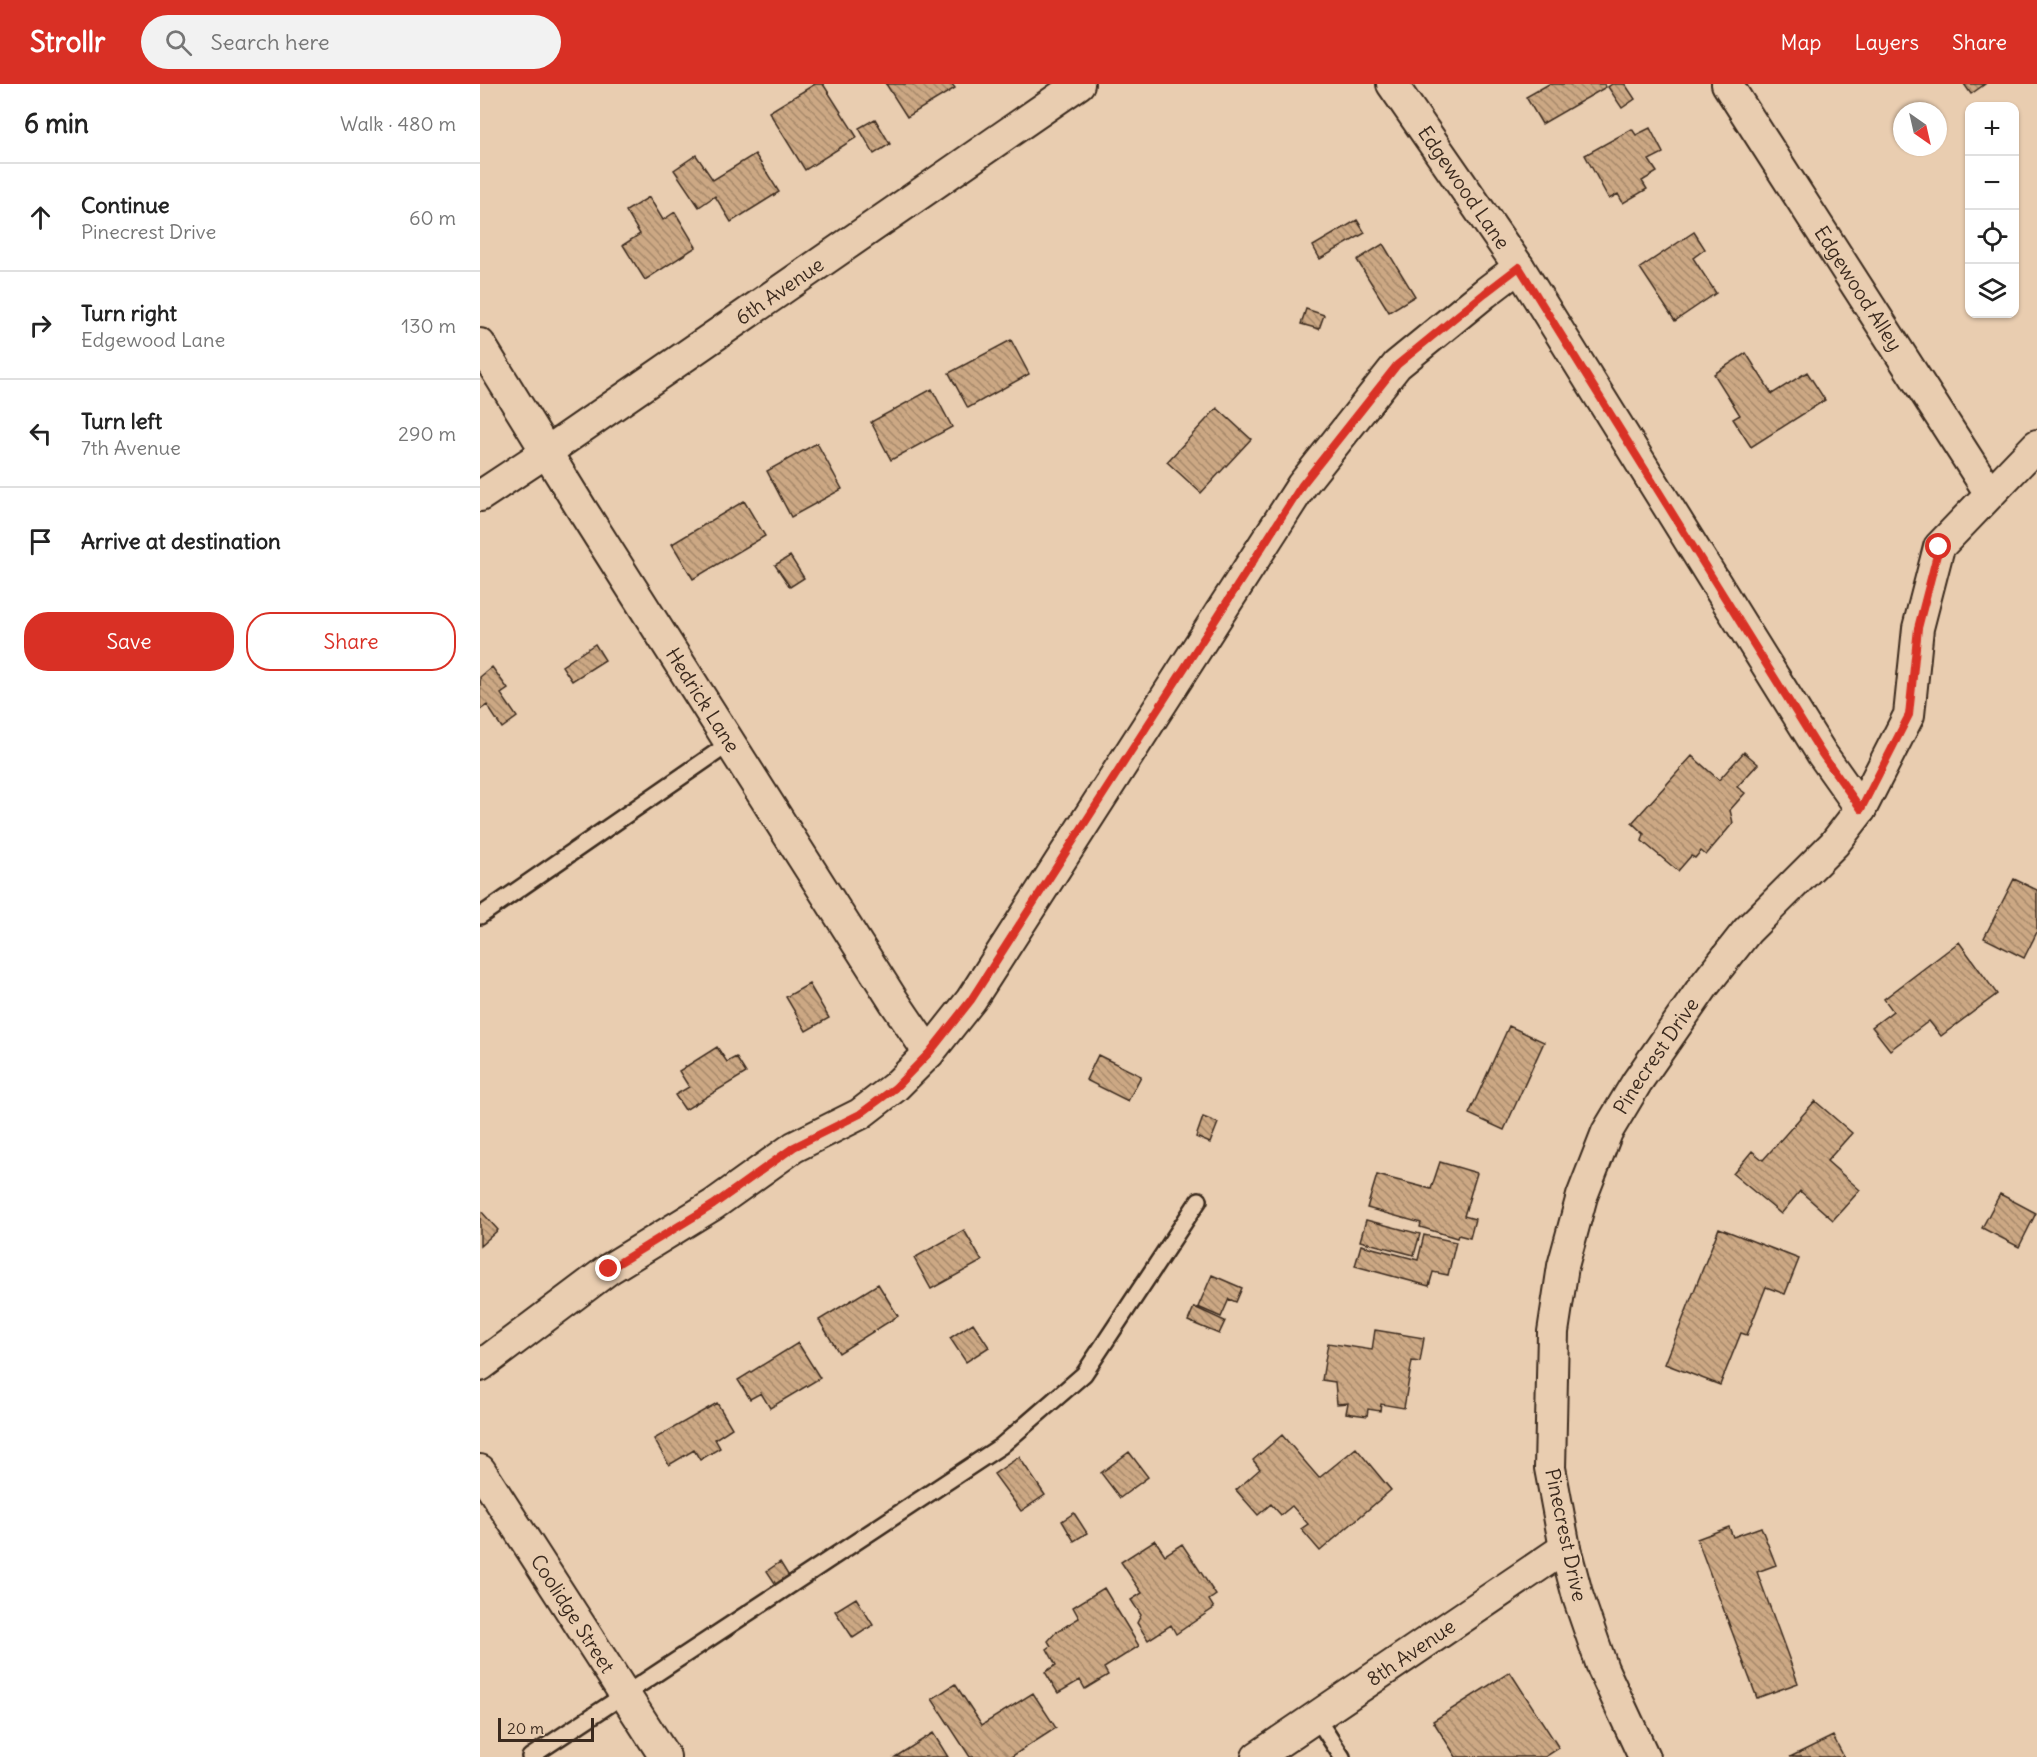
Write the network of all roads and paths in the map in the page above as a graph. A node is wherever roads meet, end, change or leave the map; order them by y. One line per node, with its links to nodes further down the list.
1 (1079, 84): 7 (street, 6th Avenue)
2 (1392, 84): 4 (street, Edgewood Lane)
3 (1727, 84): 8 (street, Edgewood Alley)
4 (1519, 267): 11 (street, Edgewood Lane); 13 (street)
5 (480, 344): 7 (street, Hedrick Lane)
6 (2037, 445): 8 (street, Pinecrest Drive)
7 (548, 451): 9 (street, 6th Avenue); 10 (street, Hedrick Lane)
8 (1989, 492): 11 (street, Pinecrest Drive)
9 (480, 496)
10 (730, 743): 12 (lane); 13 (street, Hedrick Lane)
11 (1861, 809): 17 (street, Pinecrest Drive)
12 (480, 916)
13 (929, 1053): 15 (street)
14 (1199, 1200): 18 (lane)
15 (480, 1366)
16 (480, 1470): 18 (street, Coolidge Street)
17 (1565, 1548): 19 (street, 8th Avenue); 24 (street, Pinecrest Drive)
18 (624, 1694): 20 (lane); 21 (street, Coolidge Street)
19 (1316, 1717): 22 (street, 8th Avenue); 23 (lane)
20 (530, 1757)
21 (666, 1757)
22 (1257, 1757)
23 (1342, 1757)
24 (1644, 1757)

